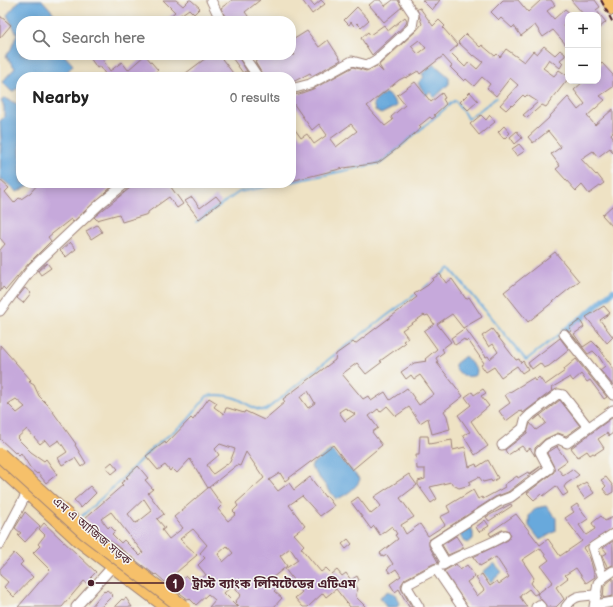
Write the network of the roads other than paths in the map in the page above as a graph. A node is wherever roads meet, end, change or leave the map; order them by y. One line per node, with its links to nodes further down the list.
1 (211, 0): 5 (street)
2 (404, 0): 8 (street)
3 (609, 0): 4 (highway)
4 (613, 8)
5 (219, 16)
6 (246, 60): 7 (street)
7 (255, 72)
8 (296, 87)
9 (120, 188): 10 (street)
10 (0, 311)
11 (564, 334): 12 (street)
12 (613, 394)
13 (613, 410): 14 (street)
14 (588, 427): 15 (street); 25 (street)
15 (502, 445)
16 (0, 450): 20 (main road, এম এ আজিজ সড়ক)
17 (0, 454): 36 (highway, bridge)
18 (0, 463): 35 (highway)
19 (0, 468): 21 (main road, এম এ আজিজ সড়ক)
20 (34, 482): 21 (street); 37 (main road, এম এ আজিজ সড়ক)
21 (26, 493): 24 (street); 26 (main road, এম এ আজিজ সড়ক)
22 (613, 534): 29 (street)
23 (505, 535): 25 (street)
24 (0, 544)
25 (446, 563): 27 (street)
26 (112, 567): 33 (street); 34 (main road, এম এ আজিজ সড়ক)
27 (436, 569): 38 (street); 39 (street)
28 (613, 571): 29 (street)
29 (603, 578): 30 (street)
30 (597, 594): 32 (street); 42 (street)
31 (613, 602): 32 (street)
32 (595, 606)
33 (76, 607)
34 (166, 607)
35 (172, 607)
36 (183, 607)
37 (188, 607)
38 (419, 607)
39 (462, 607)
40 (536, 607): 41 (street)
41 (541, 607)
42 (566, 607)

